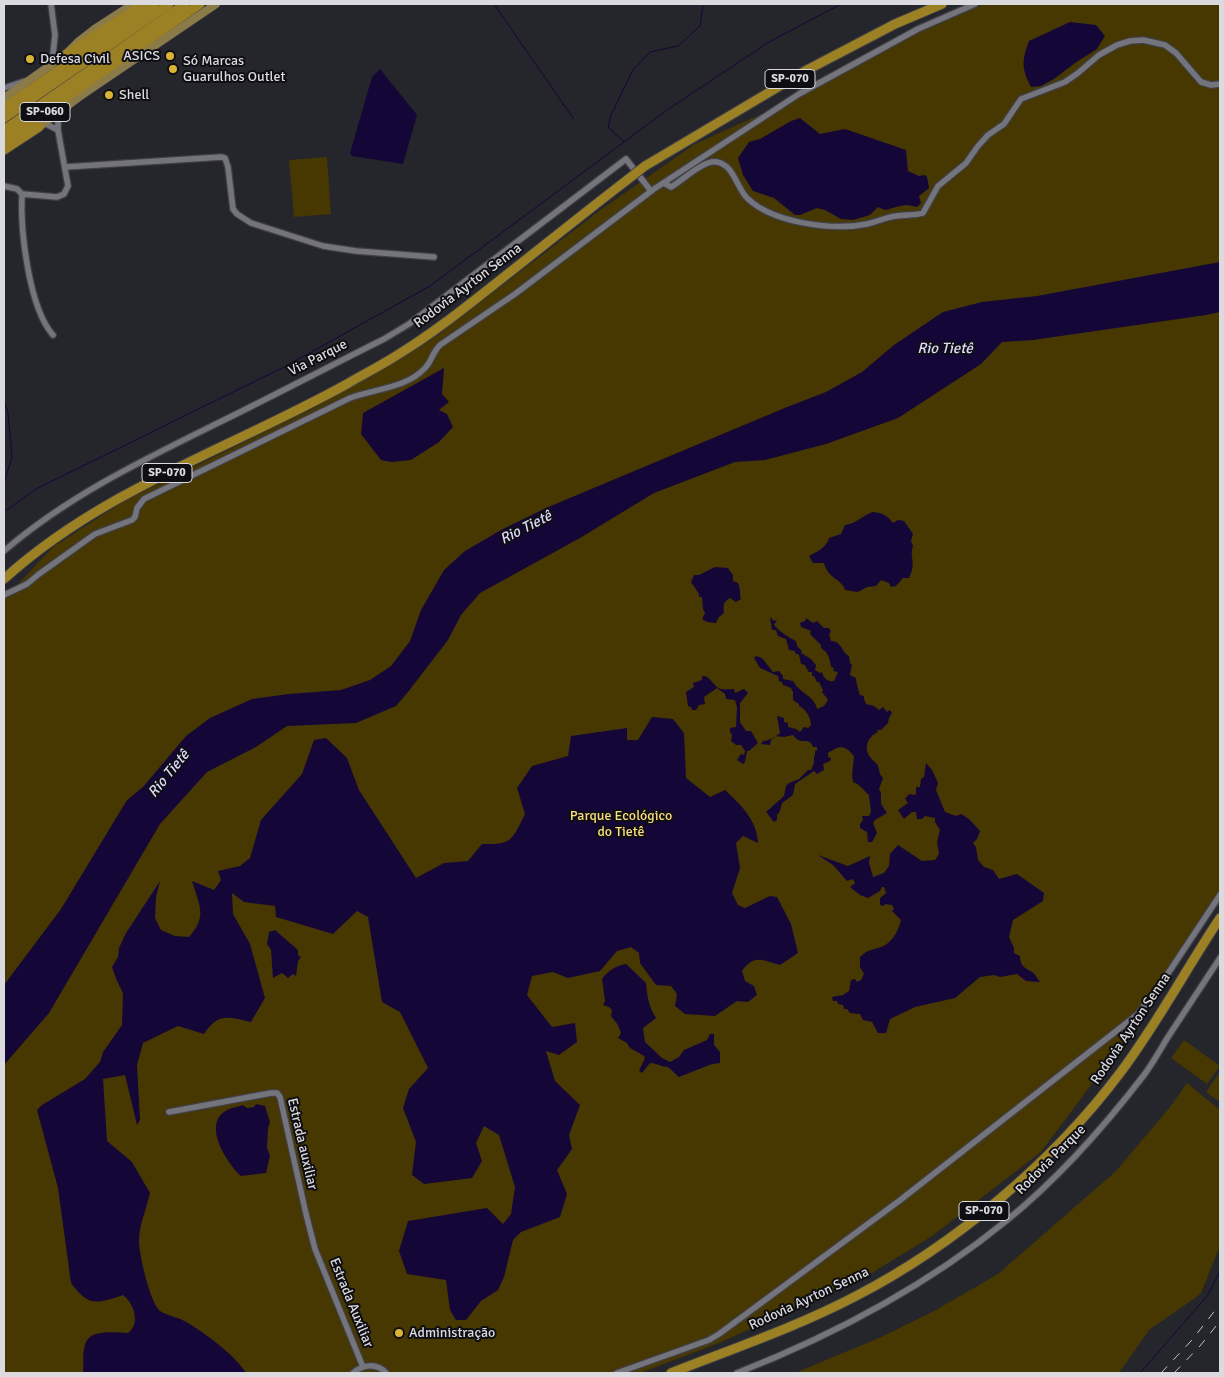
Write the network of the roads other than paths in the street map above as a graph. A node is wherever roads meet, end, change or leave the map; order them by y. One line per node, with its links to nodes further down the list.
1 (51, 4): 12 (street)
2 (133, 4): 11 (main road)
3 (144, 4): 11 (highway)
4 (154, 4): 17 (highway, SP-060)
5 (169, 4): 19 (highway, SP-060)
6 (185, 4): 21 (highway, SP-060)
7 (200, 4): 23 (highway, SP-060)
8 (216, 4): 18 (main road)
9 (942, 4): 34 (highway, Rodovia Ayrton Senna / SP-070, bridge)
10 (975, 4): 27 (street)
11 (65, 55): 12 (main road)
12 (52, 64): 13 (main road)
13 (28, 81): 15 (street); 16 (main road)
14 (1220, 84): 27 (street)
15 (4, 88)
16 (4, 98)
17 (4, 108)
18 (58, 113): 20 (main road); 22 (street)
19 (4, 118)
20 (42, 125): 22 (street); 24 (highway); 25 (main road)
21 (4, 130)
22 (58, 130): 26 (street)
23 (4, 141)
24 (4, 150)
25 (4, 155)
26 (65, 167): 30 (street); 31 (street)
27 (664, 183): 29 (street)
28 (4, 186): 30 (street)
29 (651, 192): 33 (street, Via Parque); 35 (street)
30 (22, 194): 32 (street)
31 (434, 257)
32 (53, 335)
33 (4, 551)
34 (4, 579)
35 (4, 595)
36 (1220, 894): 44 (street)
37 (1220, 918): 45 (highway, Rodovia Ayrton Senna / SP-070)
38 (1220, 958): 46 (street, Rodovia Parque)
39 (169, 1112): 40 (street, Estrada auxiliar)
40 (315, 1249): 41 (street, Estrada Auxiliar)
41 (363, 1367): 42 (street); 43 (street)
42 (353, 1373)
43 (386, 1373)
44 (617, 1373)
45 (671, 1373)
46 (737, 1373)

